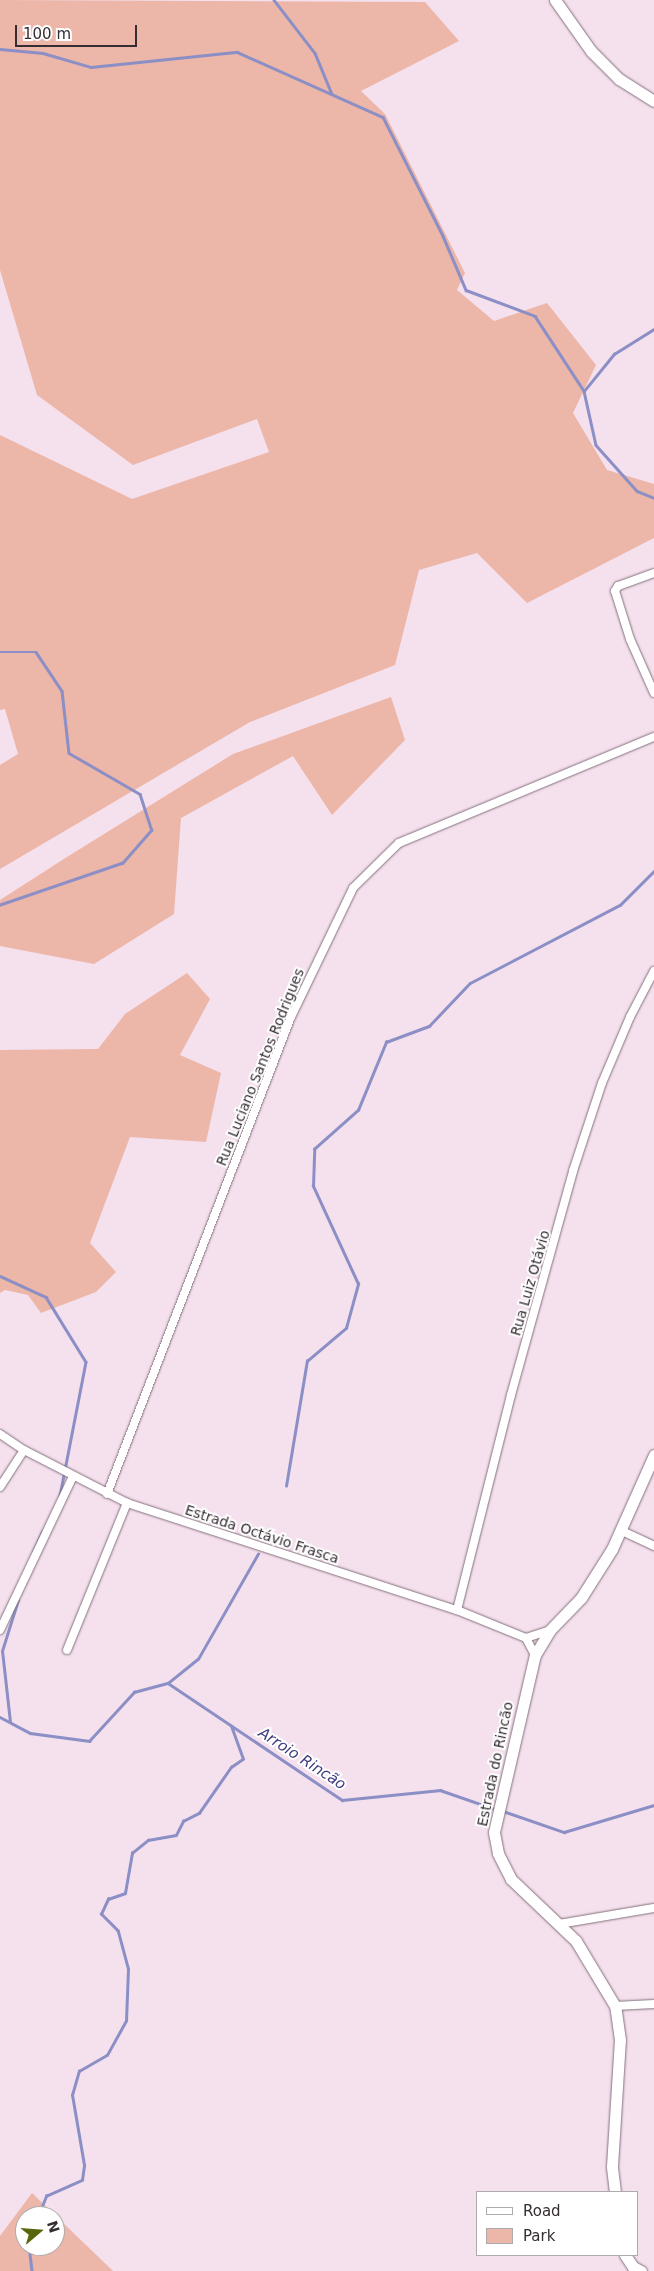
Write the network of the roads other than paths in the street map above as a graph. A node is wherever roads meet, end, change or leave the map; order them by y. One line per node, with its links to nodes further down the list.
1 (555, 0): 2 (street)
2 (654, 101)
3 (654, 573): 4 (street)
4 (654, 693)
5 (654, 737): 12 (street, Rua Luciano Santos Rodrigues)
6 (654, 972): 16 (street, Rua Luiz Otávio)
7 (0, 1434): 8 (street, Estrada Octávio Frasca)
8 (24, 1450): 10 (street, Estrada Octávio Frasca); 11 (street)
9 (654, 1456): 14 (street, Estrada do Rincão)
10 (73, 1476): 12 (street, Estrada Octávio Frasca); 17 (street)
11 (0, 1487)
12 (107, 1494): 13 (street, Estrada Octávio Frasca)
13 (127, 1502): 16 (street, Estrada Octávio Frasca); 20 (street)
14 (620, 1530): 15 (street); 18 (street, Estrada do Rincão)
15 (654, 1546)
16 (457, 1610): 19 (street, Estrada Octávio Frasca)
17 (0, 1630)
18 (550, 1630): 19 (street); 21 (street, Estrada do Rincão)
19 (526, 1638): 21 (street)
20 (67, 1650)
21 (535, 1656): 23 (street, Estrada do Rincão)
22 (654, 1908): 23 (street)
23 (559, 1924): 25 (street, Estrada do Rincão)
24 (654, 2004): 25 (street)
25 (615, 2006): 26 (street, Estrada do Rincão)
26 (614, 2191)
27 (626, 2256): 28 (street)
28 (642, 2271)

